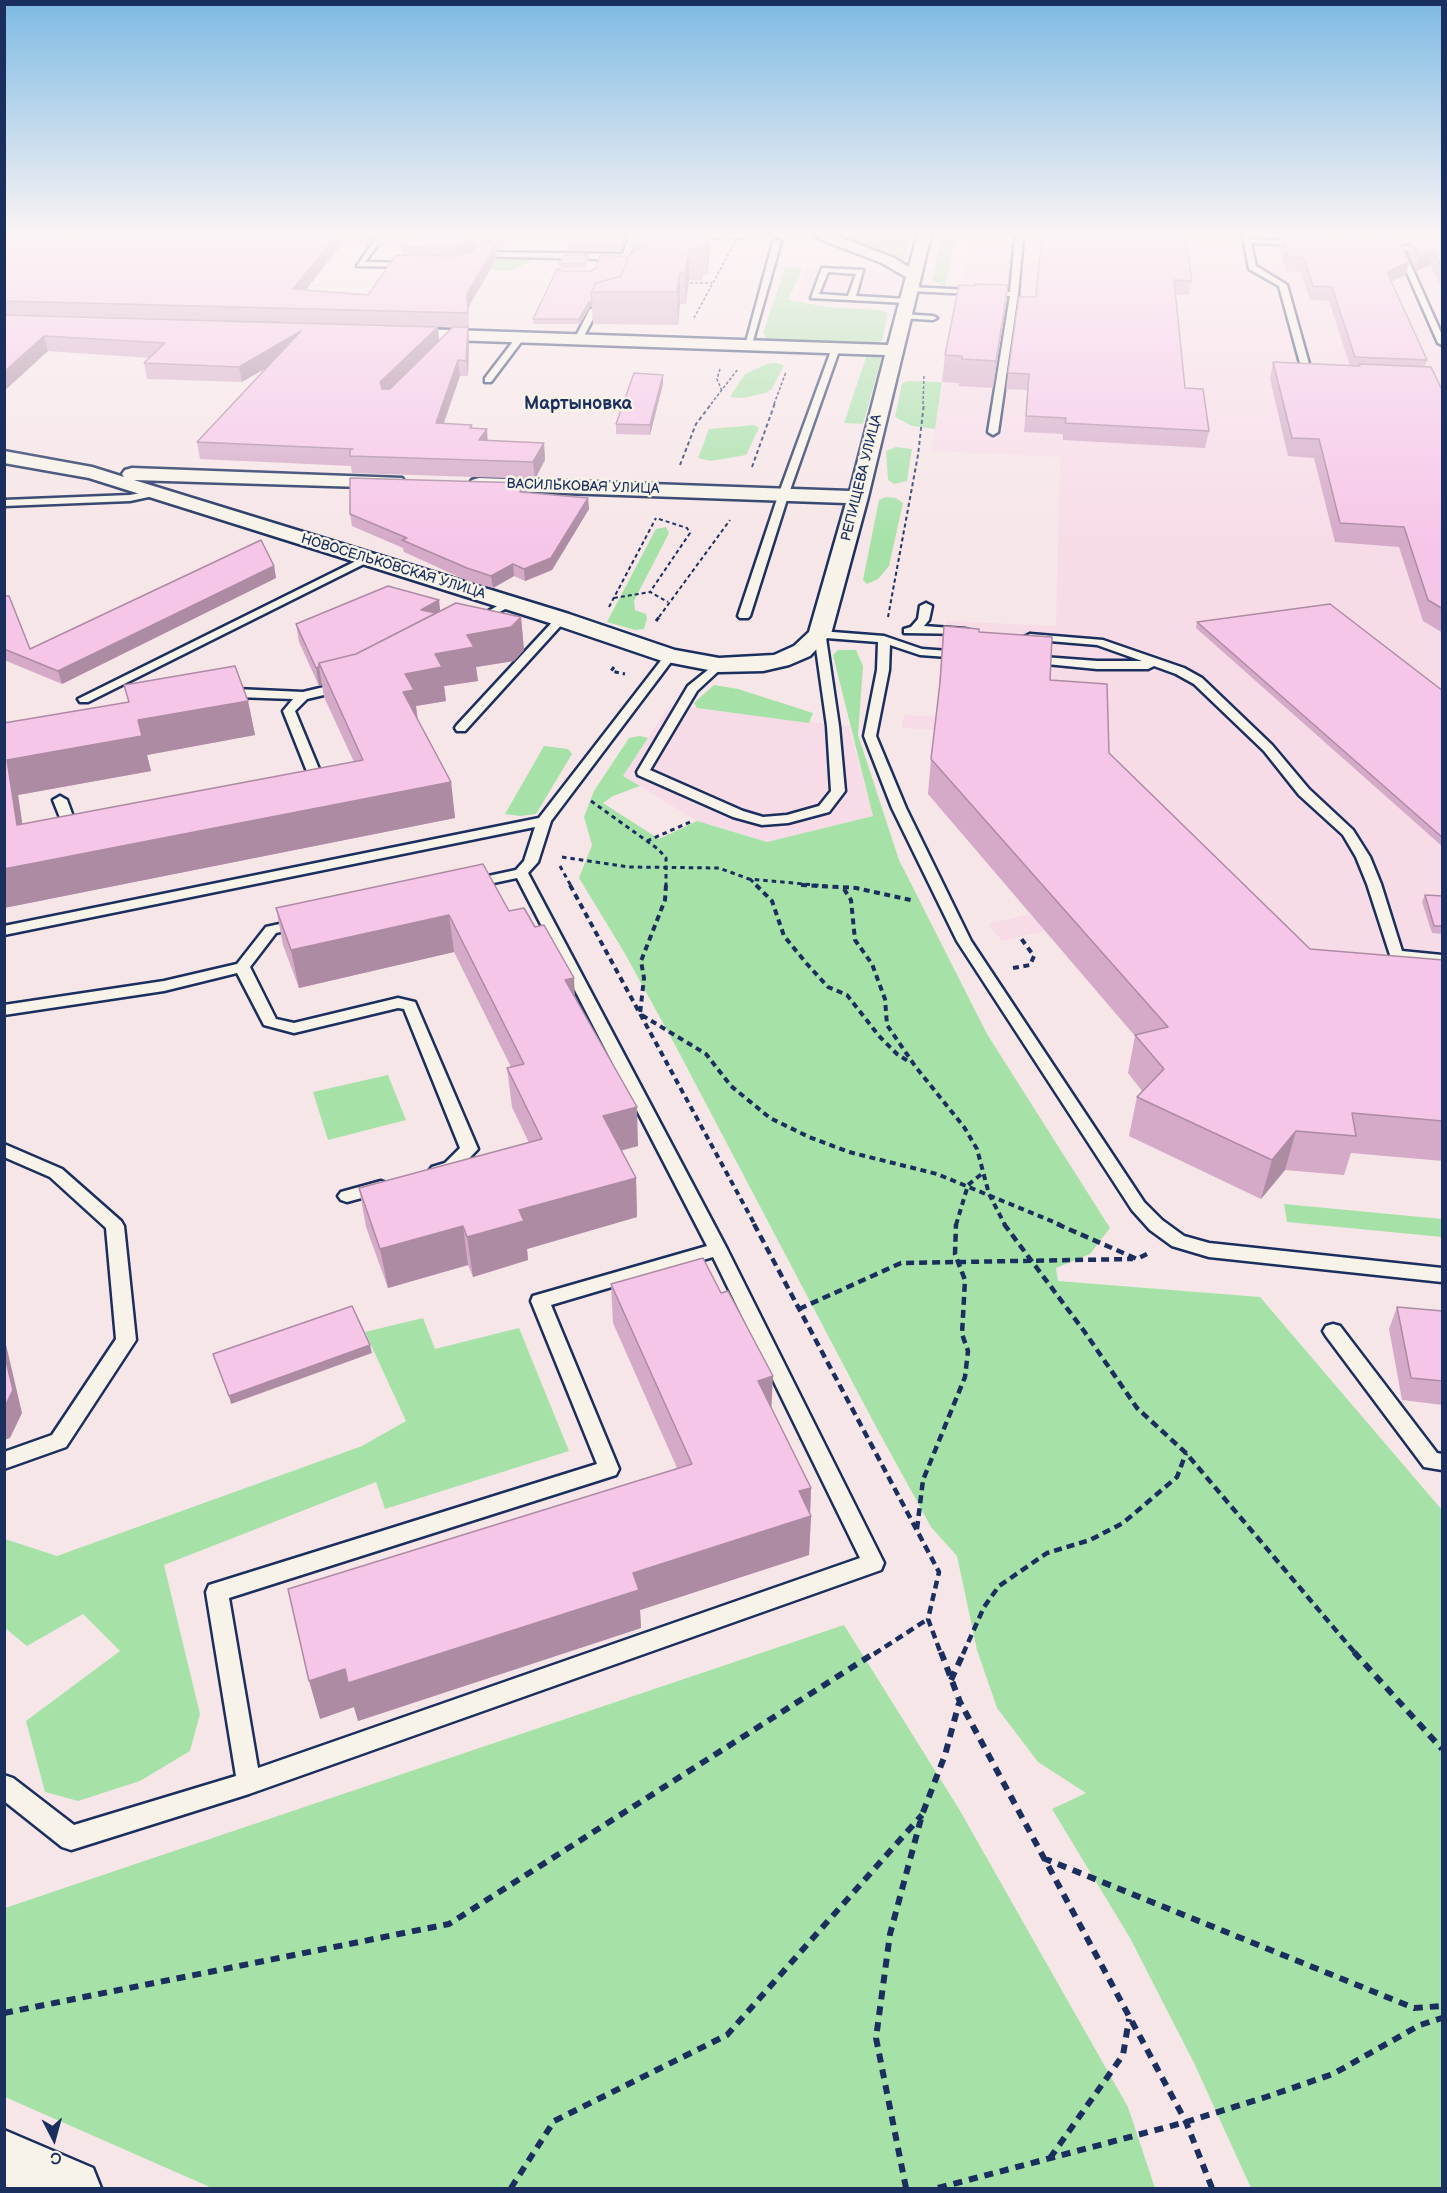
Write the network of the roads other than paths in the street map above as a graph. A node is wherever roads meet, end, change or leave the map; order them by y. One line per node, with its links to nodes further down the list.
1 (452, 337): 10 (lane)
2 (520, 337): 14 (lane)
3 (540, 337): 8 (street)
4 (750, 337): 9 (lane)
5 (898, 337): 12 (street, РЕПИЩЕВА УЛИЦА)
6 (1007, 337): 15 (lane)
7 (1297, 337): 13 (lane)
8 (579, 338): 9 (street)
9 (748, 344): 11 (street)
10 (441, 348)
11 (837, 348): 12 (street); 21 (lane)
12 (894, 350): 22 (street, РЕПИЩЕВА УЛИЦА)
13 (1330, 375)
14 (488, 380)
15 (993, 432)
16 (4, 457): 17 (street, НОВОСЕЛЬКОВСКАЯ УЛИЦА)
17 (92, 473): 18 (street); 20 (street, НОВОСЕЛЬКОВСКАЯ УЛИЦА)
18 (411, 482)
19 (458, 483): 21 (street, ВАСИЛЬКОВАЯ УЛИЦА)
20 (155, 493): 23 (lane); 24 (street, НОВОСЕЛЬКОВСКАЯ УЛИЦА)
21 (784, 493): 22 (street, ВАСИЛЬКОВАЯ УЛИЦА); 27 (lane)
22 (858, 497): 32 (street, РЕПИЩЕВА УЛИЦА)
23 (4, 503)
24 (366, 559): 25 (street, НОВОСЕЛЬКОВСКАЯ УЛИЦА); 43 (lane)
25 (508, 603): 28 (street, НОВОСЕЛЬКОВСКАЯ УЛИЦА); 29 (lane)
26 (926, 606): 30 (lane)
27 (744, 616)
28 (561, 620): 35 (street, НОВОСЕЛЬКОВСКАЯ УЛИЦА); 44 (lane)
29 (462, 628)
30 (915, 629): 31 (lane); 34 (lane)
31 (976, 633)
32 (820, 634): 34 (lane); 39 (street, НОВОСЕЛЬКОВСКАЯ УЛИЦА); 39 (lane)
33 (1020, 636): 38 (lane)
34 (884, 639): 36 (lane); 61 (lane)
35 (670, 656): 39 (street, НОВОСЕЛЬКОВСКАЯ УЛИЦА); 47 (lane)
36 (974, 656)
37 (1017, 659): 38 (lane)
38 (1159, 664): 53 (lane)
39 (719, 665)
40 (356, 683): 41 (lane)
41 (303, 696): 42 (lane); 45 (lane)
42 (214, 697)
43 (84, 699)
44 (461, 728)
45 (293, 786)
46 (60, 800): 48 (lane)
47 (544, 821): 49 (lane); 52 (lane)
48 (94, 823)
49 (521, 873): 50 (lane); 60 (lane)
50 (453, 888)
51 (316, 920): 54 (lane)
52 (4, 931)
53 (1443, 959)
54 (242, 967): 55 (lane); 57 (lane)
55 (4, 1010)
56 (4, 1150): 63 (lane)
57 (428, 1174)
58 (393, 1183): 59 (lane)
59 (347, 1196)
60 (718, 1249): 65 (lane); 65 (lane)
61 (1443, 1275)
62 (1333, 1331): 64 (lane)
63 (4, 1461)
64 (1443, 1462)
65 (249, 1783): 66 (lane)
66 (4, 1786)
67 (4, 2158): 68 (street)
68 (73, 2188)

